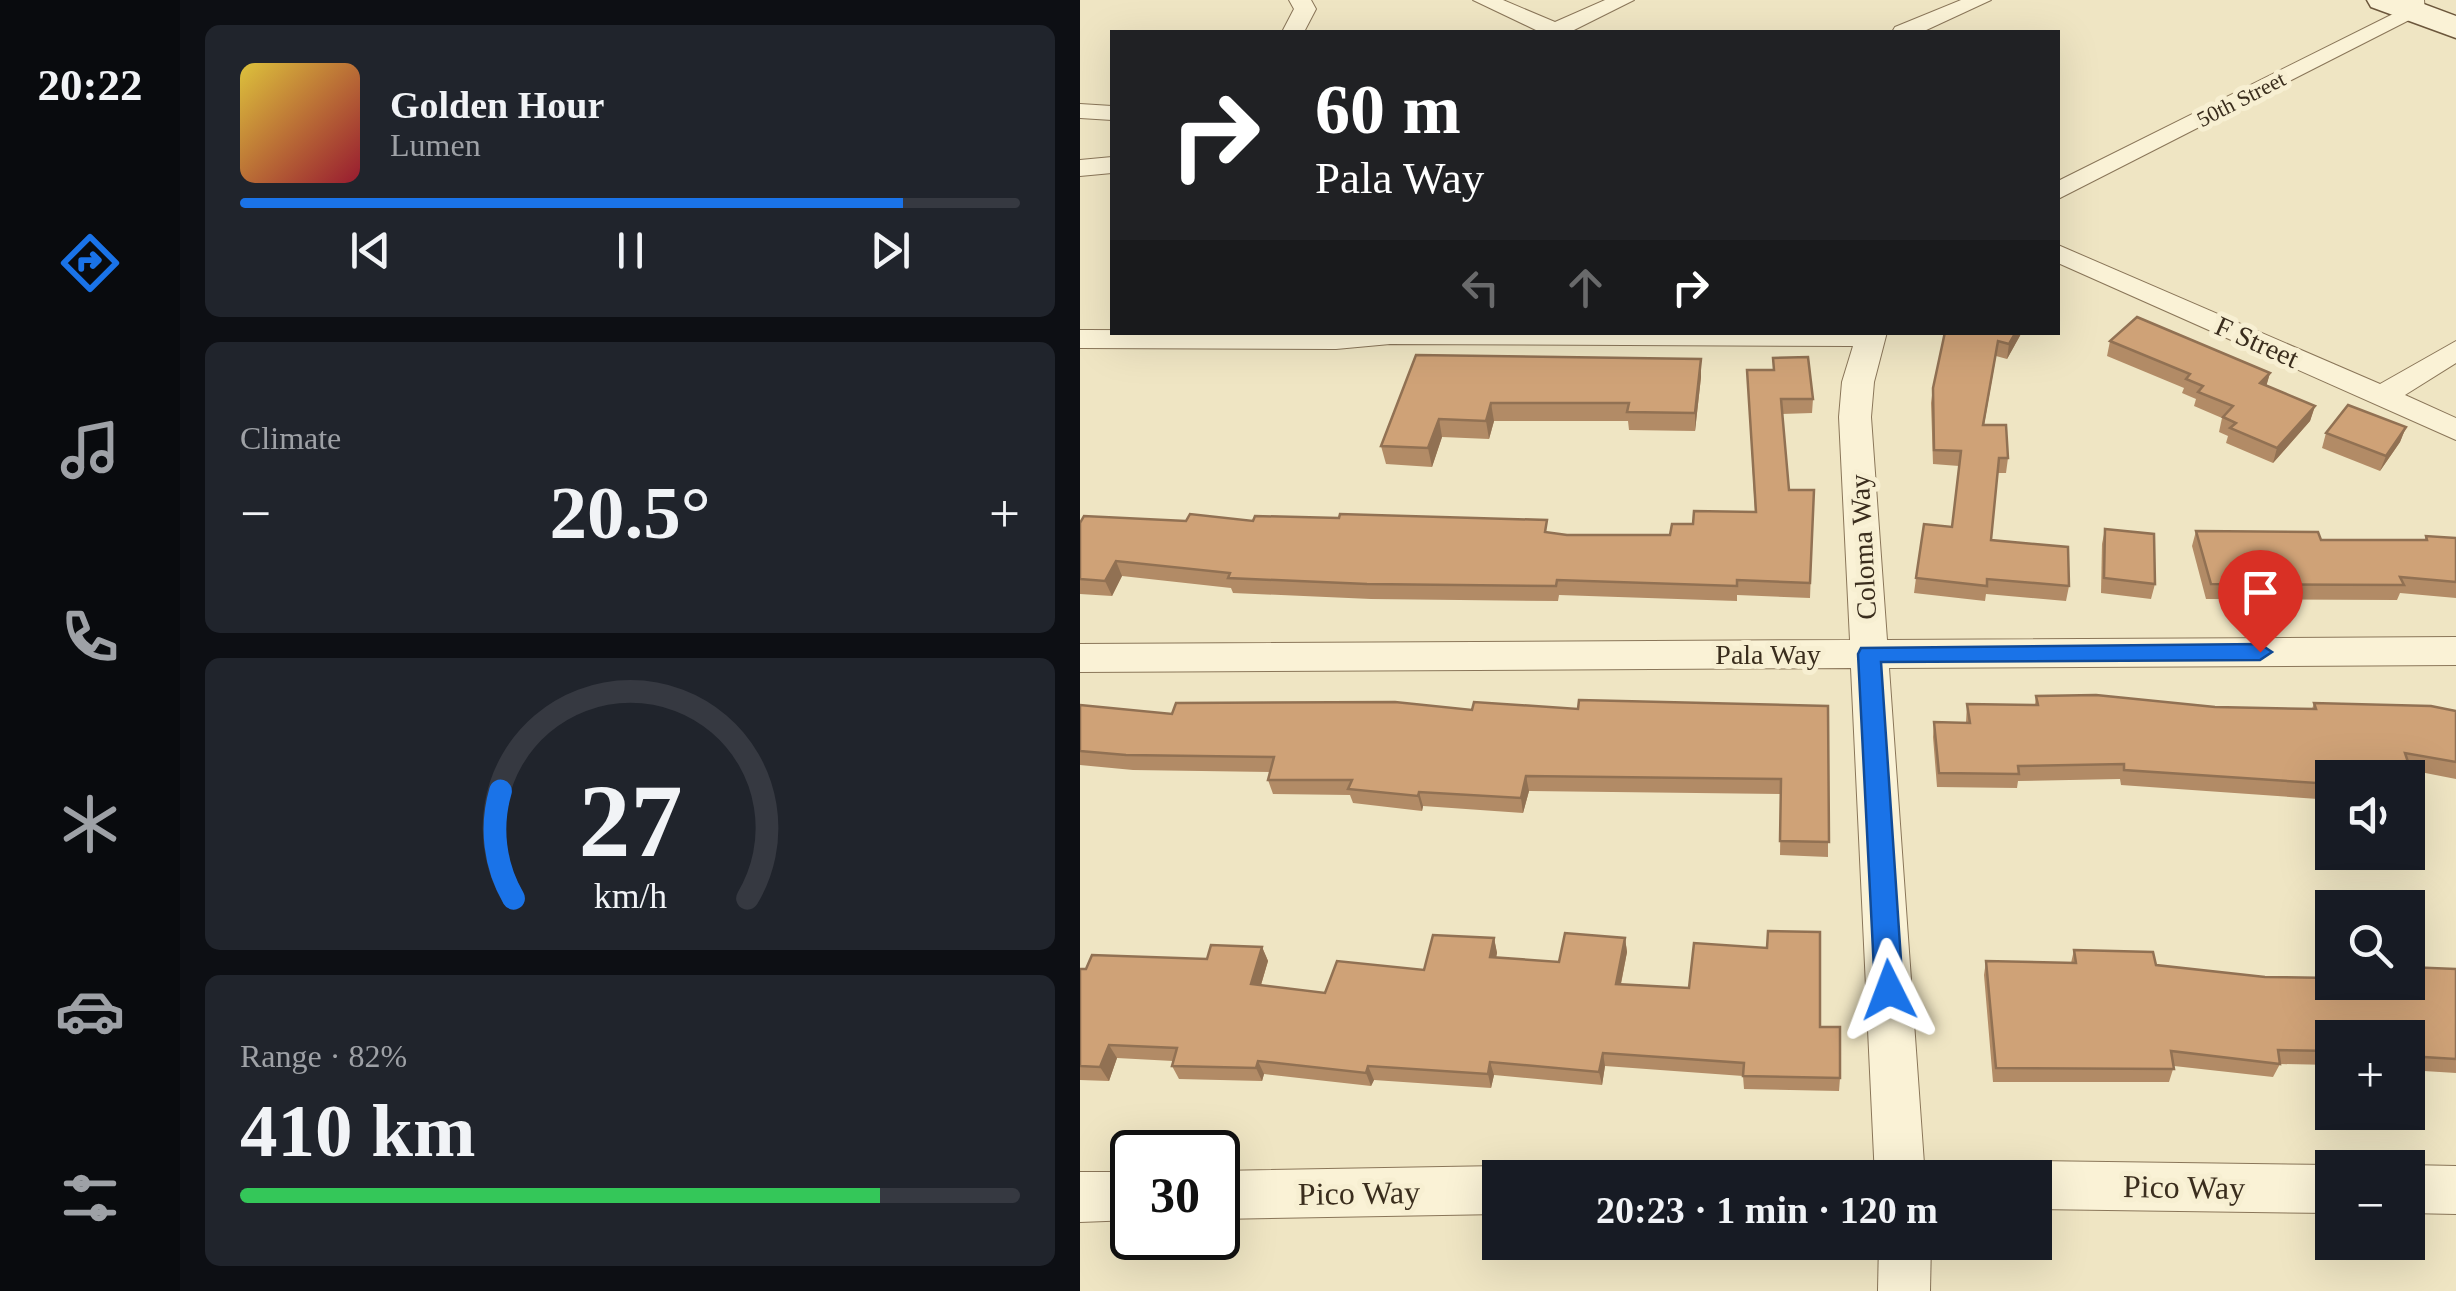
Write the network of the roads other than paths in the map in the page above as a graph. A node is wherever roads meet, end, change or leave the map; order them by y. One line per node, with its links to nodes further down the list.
1 (1300, 0): 7 (street)
2 (1484, 0): 8 (street)
3 (1623, 0): 9 (street)
4 (1980, 0): 10 (street)
5 (2403, 4): 6 (main road); 15 (street, 50th Street)
6 (2456, 28)
7 (1294, 30)
8 (1552, 30)
9 (1561, 30)
10 (1908, 30)
11 (1080, 111): 12 (street)
12 (1110, 113)
13 (1110, 165): 14 (street)
14 (1080, 168)
15 (2060, 190)
16 (2060, 255): 21 (street, F Street)
17 (1870, 335): 18 (street); 24 (street, Coloma Way)
18 (1140, 336): 19 (street)
19 (1080, 340)
20 (2456, 350): 21 (street)
21 (2381, 397): 22 (street, F Street)
22 (2456, 430)
23 (2456, 651): 24 (street, Pala Way)
24 (1869, 654): 25 (street, Pala Way); 26 (street, Coloma Way)
25 (1080, 658)
26 (1899, 1160)
27 (2052, 1185): 28 (street, Pico Way)
28 (2315, 1188)
29 (1482, 1190): 32 (street, Pico Way)
30 (2425, 1190): 31 (street)
31 (2456, 1190)
32 (1240, 1195)
33 (1110, 1196): 34 (street)
34 (1080, 1197)
35 (1905, 1260): 36 (street)
36 (1904, 1291)

